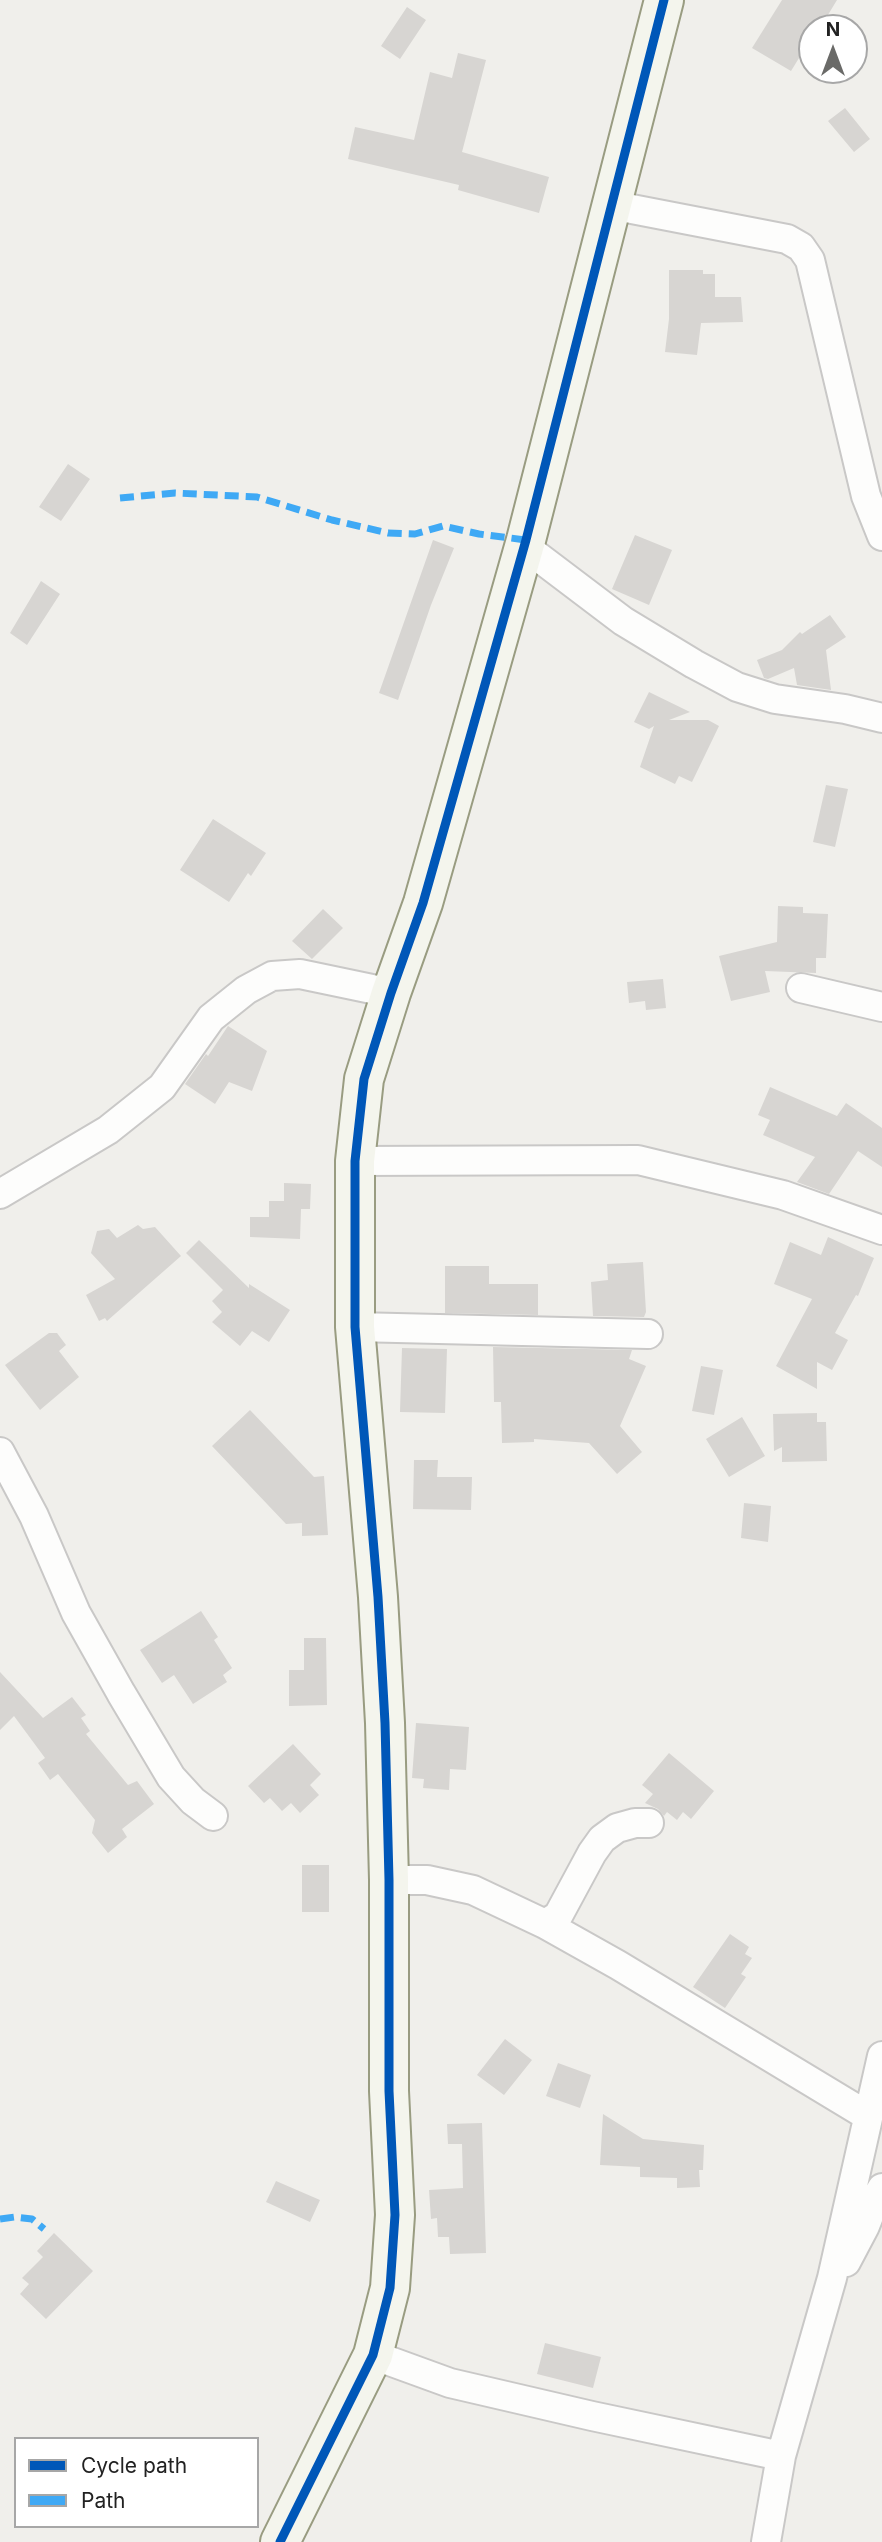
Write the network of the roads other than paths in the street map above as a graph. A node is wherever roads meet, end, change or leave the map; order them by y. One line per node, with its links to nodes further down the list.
1 (664, 0): 2 (street)
2 (611, 205): 3 (street); 4 (street)
3 (882, 536)
4 (524, 546): 5 (street); 7 (street)
5 (882, 718)
6 (801, 988): 8 (street)
7 (391, 993): 9 (street); 10 (street)
8 (882, 1007)
9 (355, 1161): 11 (street); 12 (street)
10 (0, 1194)
11 (882, 1230)
12 (355, 1327): 13 (street); 17 (street)
13 (648, 1334)
14 (0, 1452): 15 (street)
15 (213, 1816)
16 (649, 1823): 18 (street)
17 (389, 1880): 18 (street); 23 (street)
18 (545, 1924): 20 (street)
19 (882, 2056): 20 (street)
20 (868, 2116): 22 (street)
21 (882, 2188): 22 (street)
22 (832, 2278): 24 (street)
23 (373, 2355): 24 (street); 25 (street)
24 (782, 2456): 26 (street)
25 (280, 2542)
26 (766, 2542)

